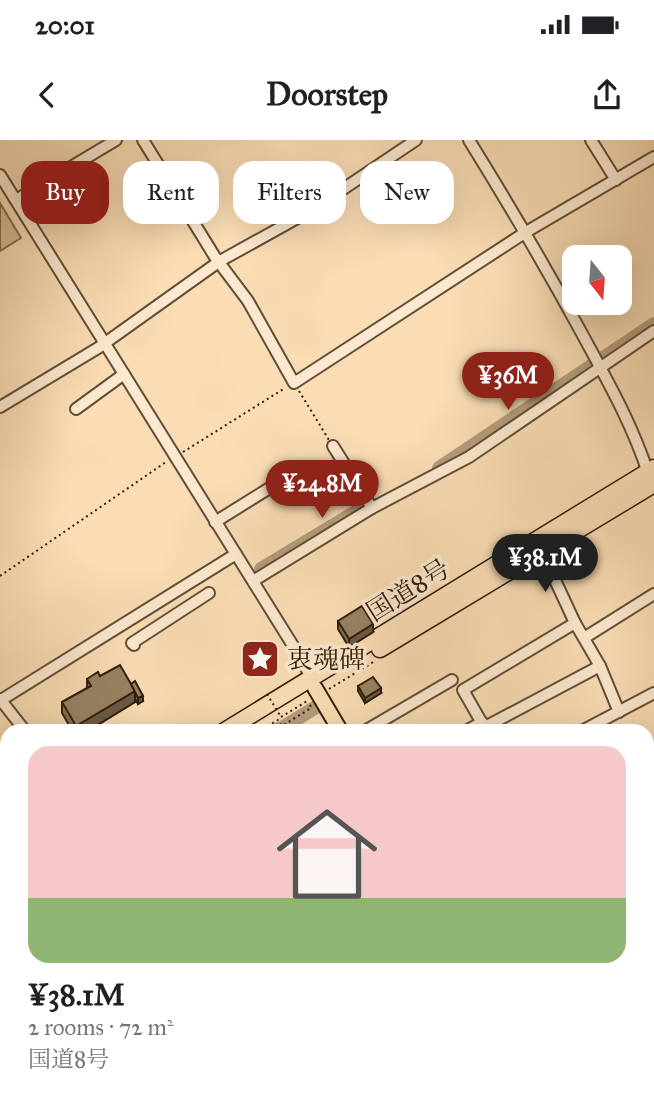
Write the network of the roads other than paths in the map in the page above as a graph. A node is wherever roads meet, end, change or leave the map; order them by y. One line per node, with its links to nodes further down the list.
1 (116, 140): 9 (street)
2 (143, 140): 11 (street)
3 (416, 140): 11 (street)
4 (469, 140): 10 (street)
5 (591, 140): 8 (street)
6 (653, 160): 8 (street)
7 (0, 175): 9 (street)
8 (616, 180): 10 (street)
9 (16, 200): 13 (street)
10 (526, 232): 11 (street); 14 (street)
11 (220, 261): 13 (street)
12 (654, 331): 14 (street)
13 (105, 342): 15 (street); 16 (street)
14 (599, 364): 19 (street); 21 (street)
15 (124, 374): 17 (street); 22 (street)
16 (0, 407)
17 (76, 409)
18 (332, 446): 21 (street)
19 (652, 480): 23 (highway, 国道8号); 35 (highway, 国道8号)
20 (268, 489): 22 (street)
21 (372, 508): 25 (street)
22 (215, 522): 24 (street)
23 (542, 552): 30 (street); 35 (highway, 国道8号)
24 (236, 554): 25 (street); 26 (street)
25 (253, 581): 35 (street)
26 (179, 588): 29 (street); 37 (street)
27 (209, 593): 29 (street)
28 (654, 594): 31 (street)
29 (190, 605): 32 (street)
30 (575, 623): 31 (street); 44 (street)
31 (584, 638): 33 (street)
32 (134, 645)
33 (600, 667): 38 (street); 45 (street)
34 (452, 680): 43 (street)
35 (312, 689): 40 (highway, 国道8号); 41 (highway, 国道8号); 42 (main road)
36 (654, 693): 38 (street)
37 (2, 704): 39 (street)
38 (619, 712): 46 (street)
39 (19, 724)
40 (240, 724)
41 (255, 724)
42 (336, 724)
43 (377, 724)
44 (483, 724)
45 (491, 724)
46 (596, 724)

